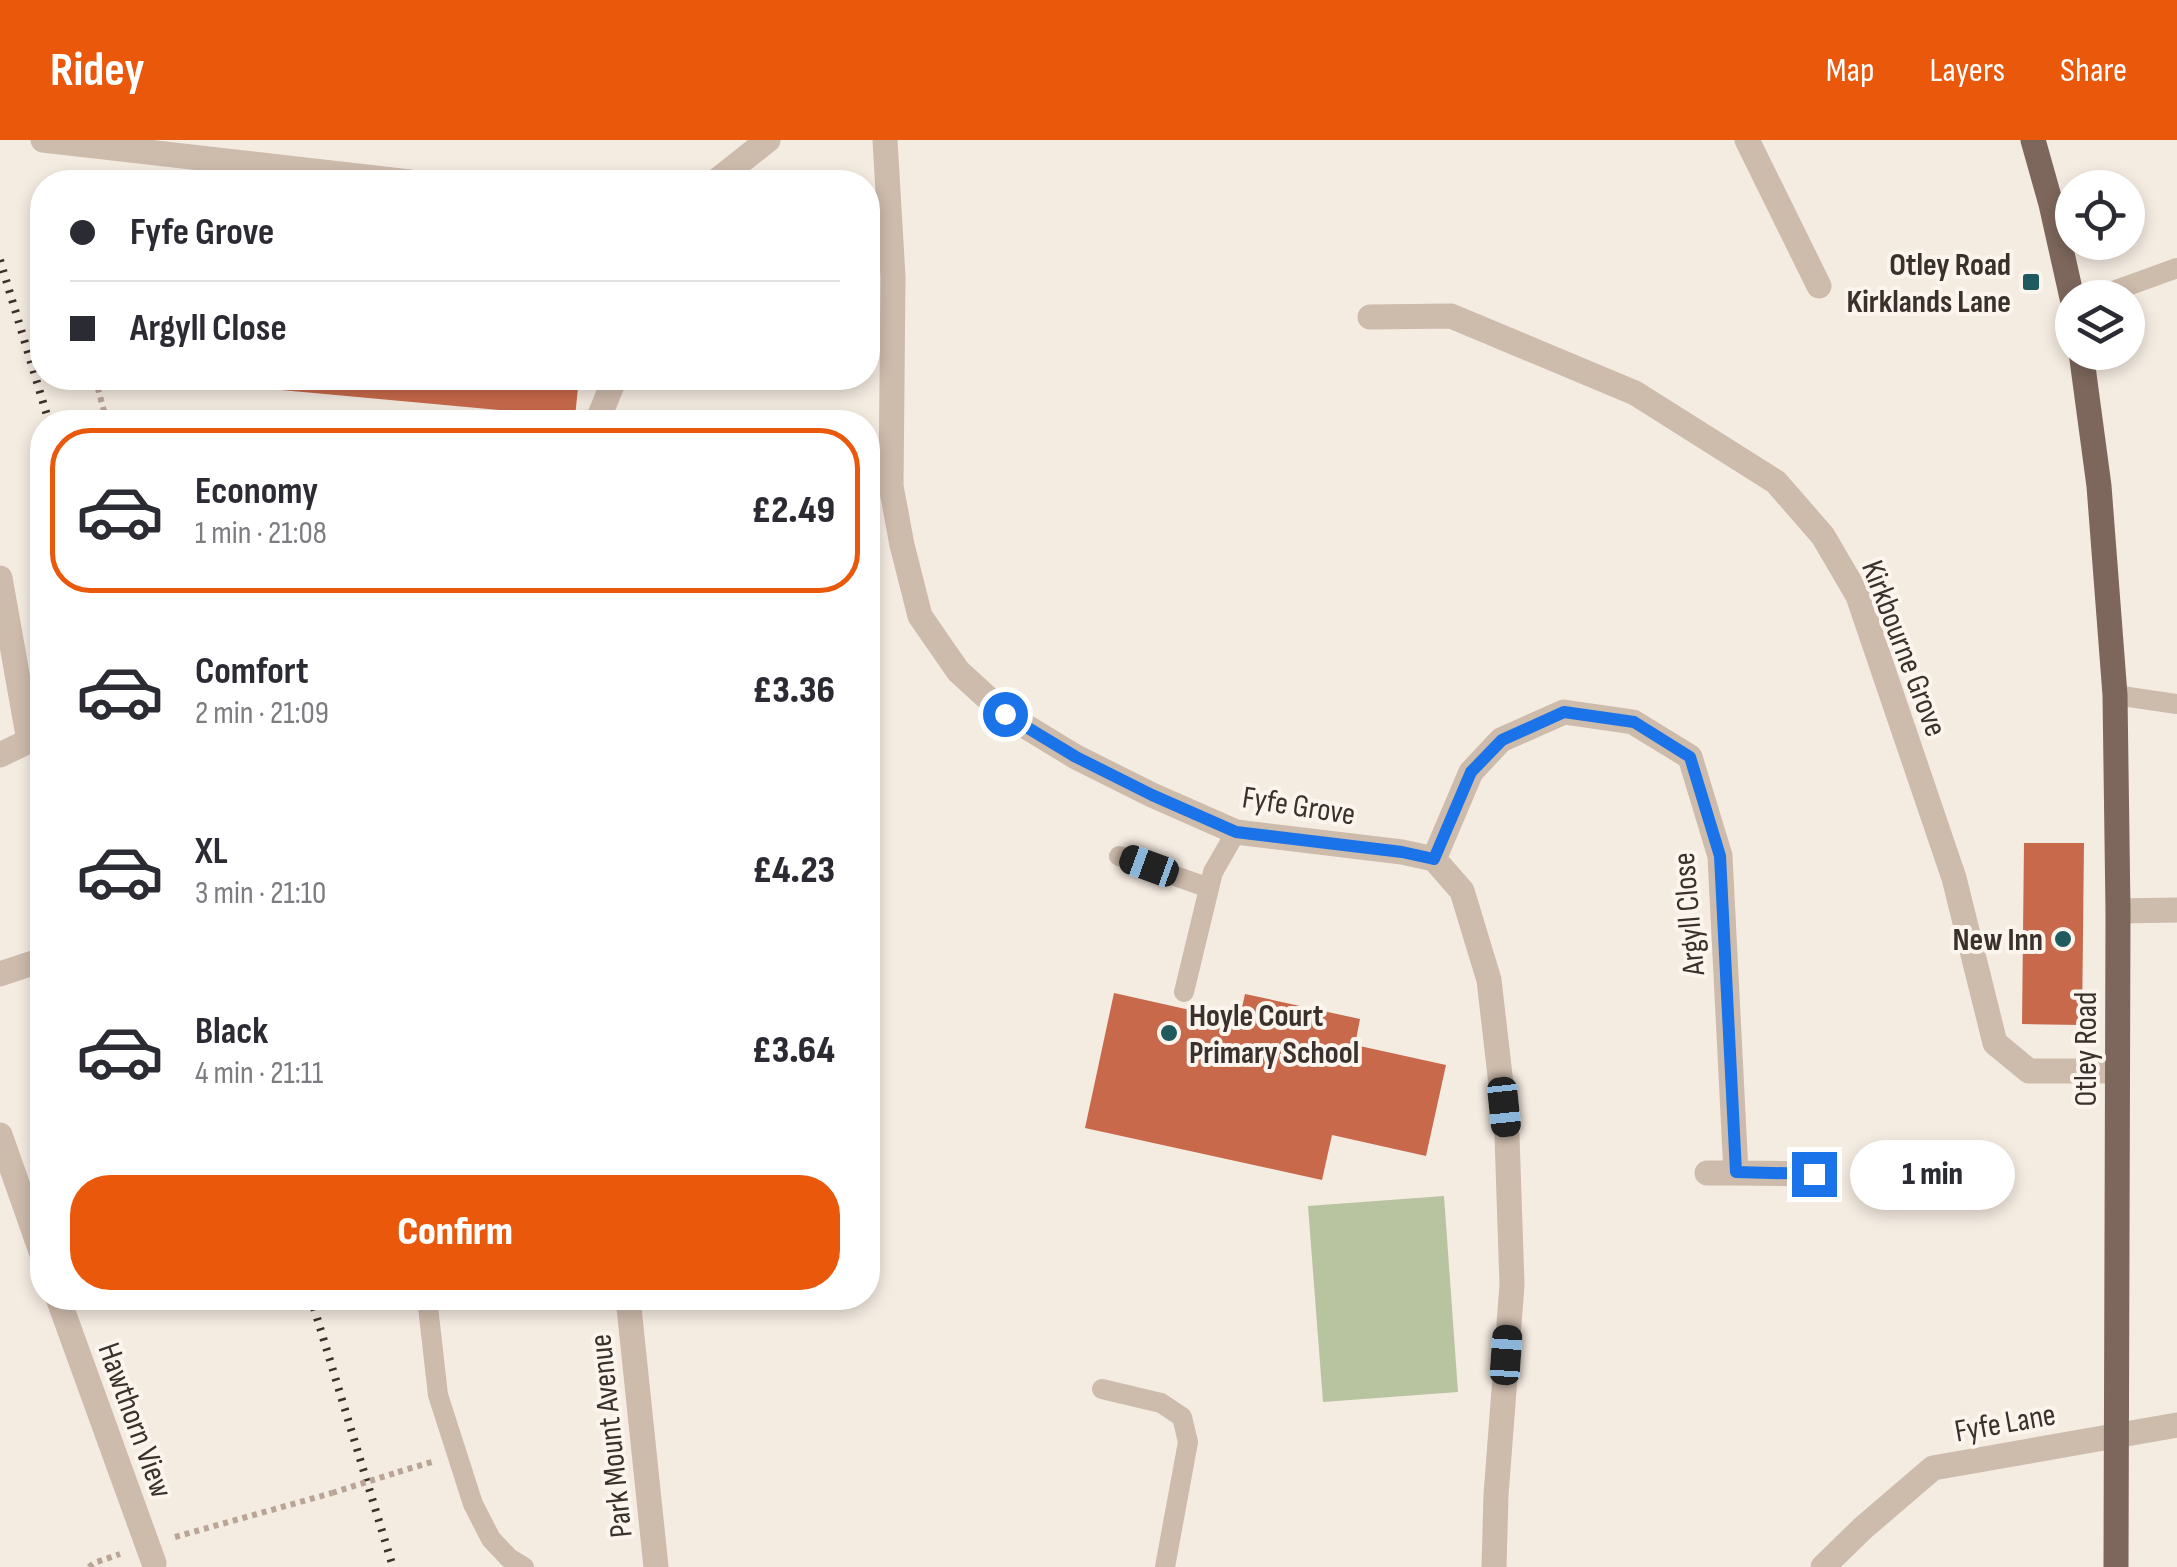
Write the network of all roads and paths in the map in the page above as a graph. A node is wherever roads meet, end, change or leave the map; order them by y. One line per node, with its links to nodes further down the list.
1 (43, 140): 6 (street)
2 (768, 140): 7 (street)
3 (885, 140): 18 (street, Fyfe Grove)
4 (1747, 140): 11 (street)
5 (2034, 140): 9 (main road)
6 (305, 170)
7 (730, 170)
8 (2177, 268): 10 (lane)
9 (2068, 280)
10 (2144, 280)
11 (1819, 286)
12 (1370, 317): 27 (street, Kirkbourne Grove)
13 (2083, 370): 15 (main road, Otley Road)
14 (0, 578): 17 (street)
15 (2115, 695): 16 (lane); 23 (main road, Otley Road)
16 (2177, 704)
17 (0, 756)
18 (1236, 832): 20 (street, Fyfe Grove); 21 (lane)
19 (1119, 856): 21 (lane)
20 (1434, 859): 29 (street, Argyll Close); 45 (street)
21 (1209, 888): 26 (lane)
22 (2177, 910): 23 (street)
23 (2118, 911): 27 (main road, Otley Road)
24 (30, 964): 25 (street)
25 (0, 974)
26 (1184, 992)
27 (2117, 1071): 38 (main road, Otley Road)
28 (0, 1135): 32 (street)
29 (1736, 1172): 30 (street); 31 (street)
30 (1707, 1173)
31 (1814, 1174)
32 (30, 1220)
33 (62, 1310): 40 (street, Hawthorn View)
34 (428, 1310): 42 (lane)
35 (629, 1310): 43 (street, Park Mount Avenue)
36 (1102, 1389): 44 (lane)
37 (2177, 1425): 38 (street, Fyfe Lane)
38 (2116, 1434): 46 (street, Fyfe Lane); 47 (main road, Otley Road)
39 (398, 1472): 40 (path, bridge)
40 (155, 1557): 41 (path)
41 (89, 1567)
42 (524, 1567)
43 (656, 1567)
44 (1165, 1567)
45 (1494, 1567)
46 (1823, 1567)
47 (2116, 1567)

